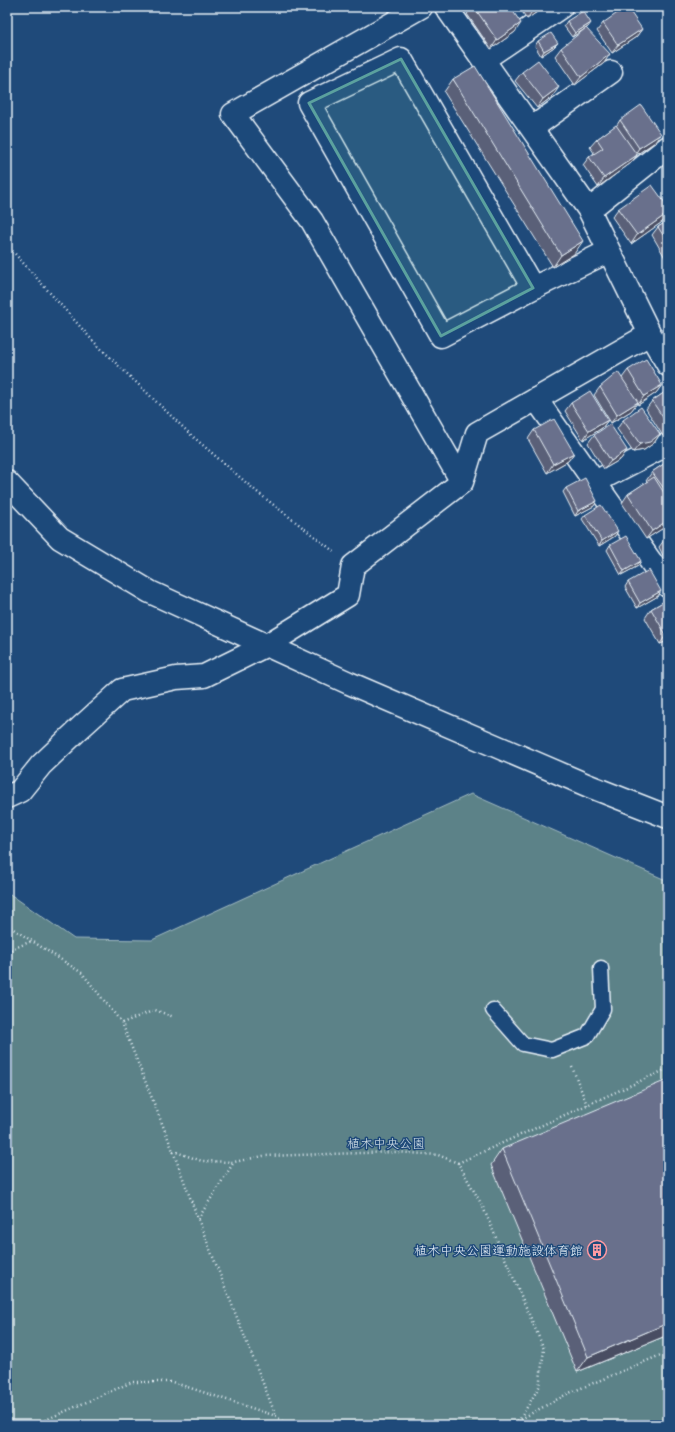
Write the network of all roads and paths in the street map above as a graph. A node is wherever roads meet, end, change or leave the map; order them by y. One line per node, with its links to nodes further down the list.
1 (421, 7): 17 (street)
2 (446, 7): 4 (street)
3 (562, 7): 4 (street)
4 (483, 60): 6 (street)
5 (611, 72): 6 (street)
6 (532, 128): 8 (street)
7 (668, 147): 8 (street)
8 (589, 210): 10 (street)
9 (7, 245): 19 (path)
10 (609, 251): 11 (street); 12 (street)
11 (533, 288): 11 (street)
12 (650, 334): 13 (street); 14 (street)
13 (668, 365)
14 (536, 399): 17 (street); 18 (street)
15 (668, 444): 18 (street)
16 (7, 482): 21 (street)
17 (462, 482): 19 (street)
18 (595, 482): 20 (street)
19 (353, 566): 21 (street)
20 (668, 586)
21 (267, 645): 22 (street); 23 (street)
22 (7, 797)
23 (668, 817)
24 (7, 925): 25 (path)
25 (32, 941): 26 (path); 30 (path)
26 (7, 951)
27 (601, 968): 28 (lane)
28 (493, 1010)
29 (174, 1018): 30 (path)
30 (122, 1023): 34 (path)
31 (572, 1067): 33 (path)
32 (668, 1072): 33 (path)
33 (587, 1105): 36 (path)
34 (173, 1150): 35 (path); 37 (path)
35 (234, 1162): 36 (path); 37 (path)
36 (458, 1163): 40 (path)
37 (198, 1220): 39 (path)
38 (668, 1352): 40 (path)
39 (276, 1416): 41 (path); 43 (path)
40 (520, 1419): 44 (path)
41 (40, 1424): 42 (path)
42 (34, 1425)
43 (287, 1425)
44 (511, 1425)

